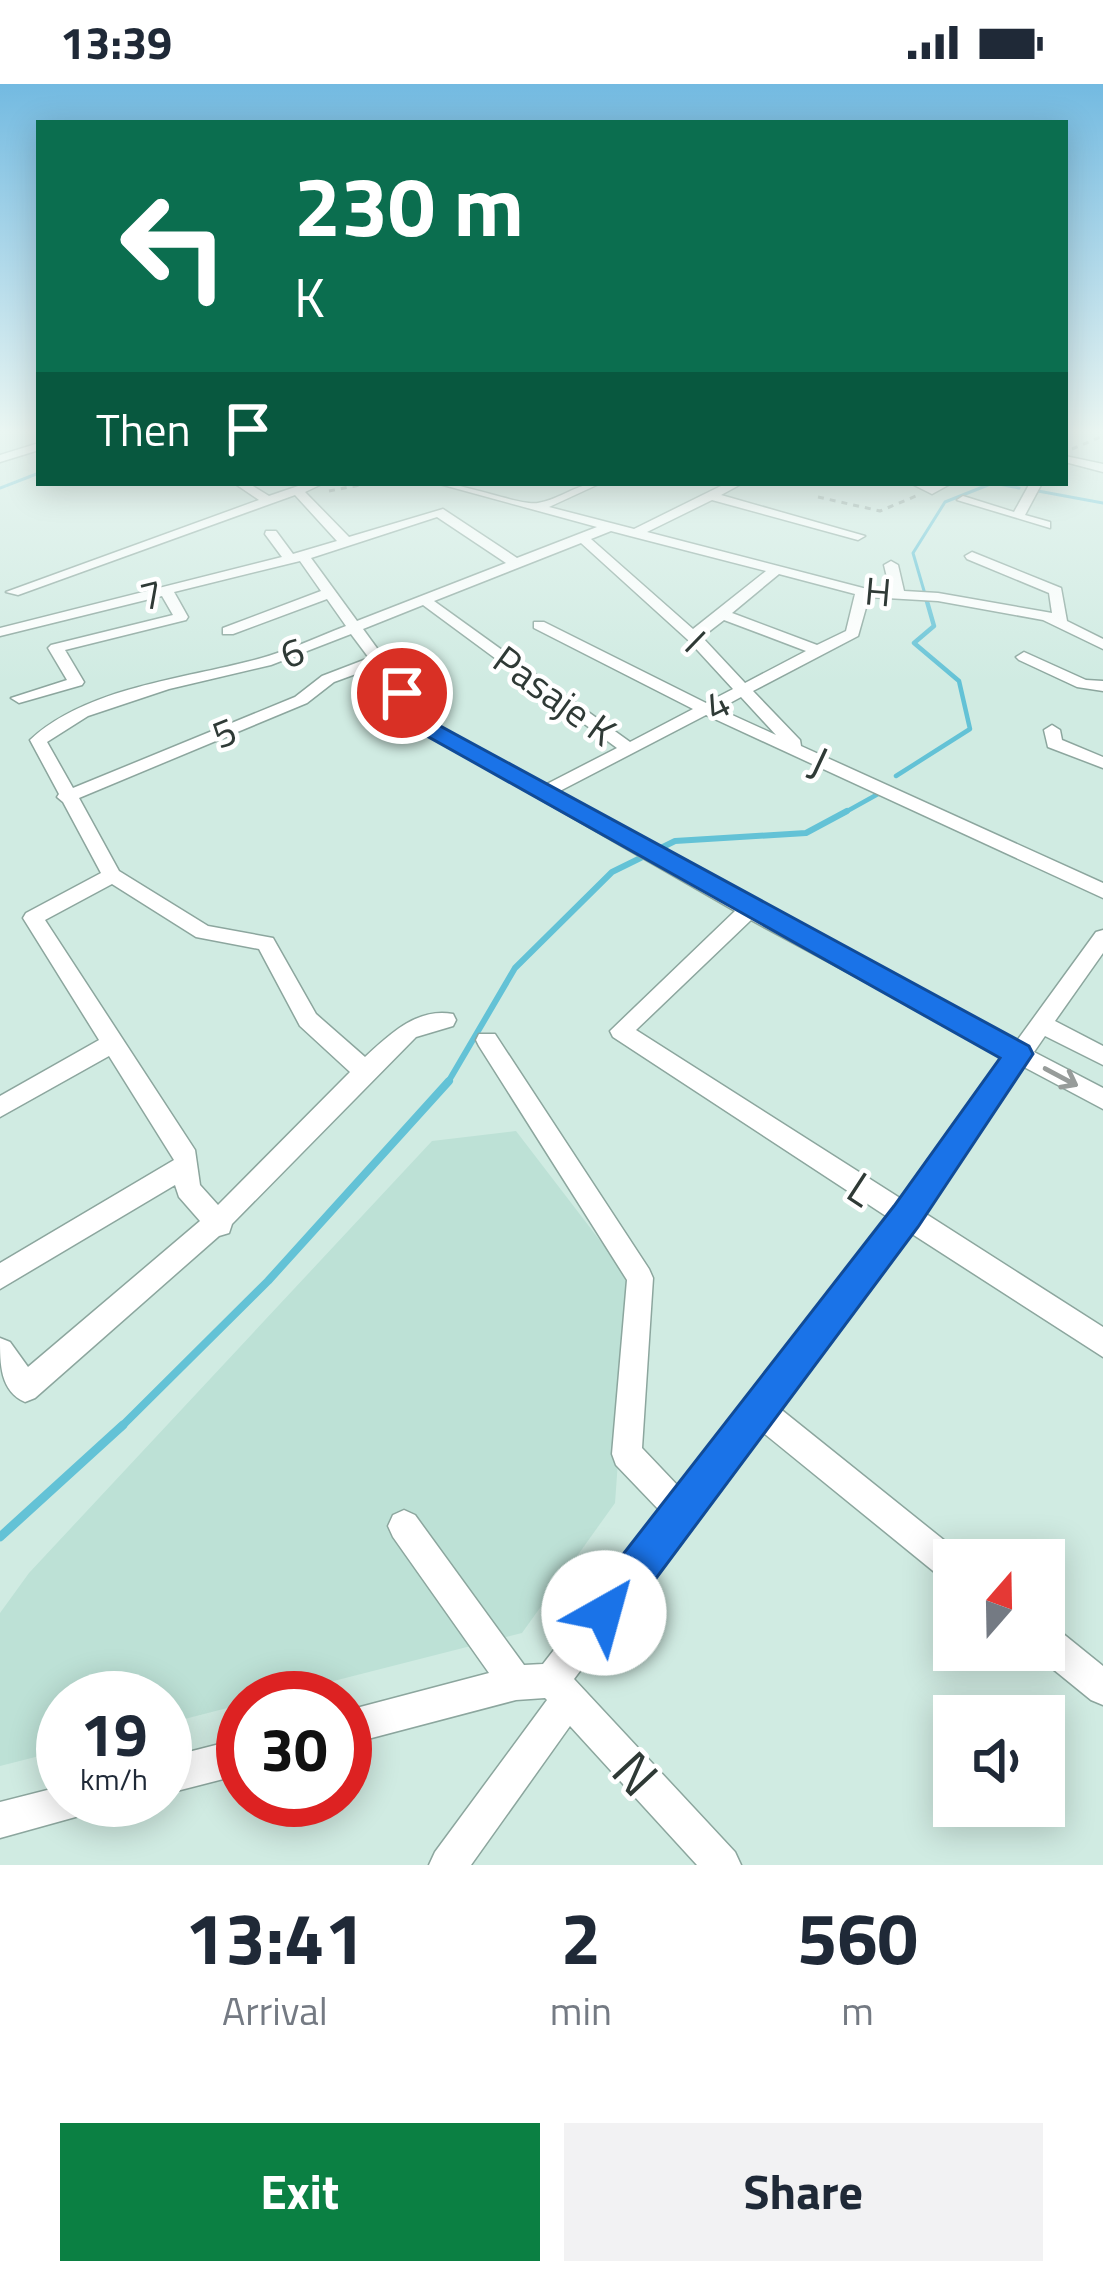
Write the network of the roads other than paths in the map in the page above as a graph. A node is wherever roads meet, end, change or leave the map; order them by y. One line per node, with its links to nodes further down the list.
1 (223, 516): 22 (street)
2 (322, 516): 15 (street)
3 (426, 516): 15 (street, 7)
4 (445, 516): 18 (street, 7)
5 (567, 516): 10 (street, H)
6 (669, 516): 11 (street)
7 (784, 516): 13 (street)
8 (1024, 516): 9 (street)
9 (1045, 525)
10 (609, 527): 11 (street, H); 14 (street, 6)
11 (634, 533): 20 (street, H)
12 (271, 534): 17 (street)
13 (858, 536)
14 (582, 537): 18 (street, 6); 33 (street, I)
15 (346, 542): 17 (street, 7)
16 (972, 556): 28 (street)
17 (296, 557): 21 (street, 7); 24 (street)
18 (515, 563): 26 (street, 6)
19 (891, 566): 25 (street)
20 (775, 571): 23 (street, H); 27 (street)
21 (166, 590): 32 (street, 7); 40 (street)
22 (13, 592)
23 (863, 592): 25 (street, H); 35 (street, 4)
24 (330, 593): 30 (street); 31 (street)
25 (905, 594): 28 (street, H)
26 (423, 599): 30 (street, 6); 43 (street, Pasaje K)
27 (722, 614): 33 (street); 35 (street)
28 (1060, 621): 34 (street, H)
29 (538, 625): 41 (street, J)
30 (353, 626): 37 (street); 47 (street, 6)
31 (227, 631)
32 (0, 632)
33 (693, 637): 39 (street, I)
34 (1103, 645)
35 (818, 651): 39 (street, 4)
36 (1024, 657): 38 (street)
37 (378, 660): 46 (street); 47 (street, 5)
38 (1103, 686)
39 (746, 690): 41 (street, 4); 44 (street, I)
40 (19, 698)
41 (706, 709): 43 (street, 4); 44 (street, J)
42 (1052, 730): 45 (street)
43 (629, 749): 46 (street, 4)
44 (802, 753): 49 (street, J)
45 (1103, 763)
46 (543, 794): 50 (street)
47 (66, 797): 48 (street)
48 (112, 874): 55 (street); 58 (street)
49 (1103, 891)
50 (749, 910): 56 (street); 62 (street, L)
51 (1103, 937): 53 (street)
52 (445, 1020): 58 (street)
53 (1041, 1024): 56 (street); 57 (street)
54 (487, 1040): 68 (street)
55 (113, 1043): 60 (street); 61 (street)
56 (1018, 1054): 59 (street, one-way to 59); 62 (street)
57 (1103, 1057)
58 (364, 1071): 63 (street)
59 (1103, 1099)
60 (0, 1107)
61 (186, 1166): 63 (street); 64 (street)
62 (906, 1216): 65 (street, L); 67 (street)
63 (220, 1225): 66 (street)
64 (0, 1277)
65 (1103, 1343)
66 (0, 1352)
67 (760, 1411): 68 (street); 70 (street)
68 (682, 1512): 72 (street)
69 (404, 1526): 72 (street, N)
70 (933, 1551)
71 (1065, 1657): 73 (street)
72 (545, 1688): 74 (street); 77 (street); 78 (street, N)
73 (1103, 1688)
74 (372, 1723)
75 (36, 1811): 76 (street)
76 (0, 1820)
77 (448, 1865)
78 (722, 1865)

